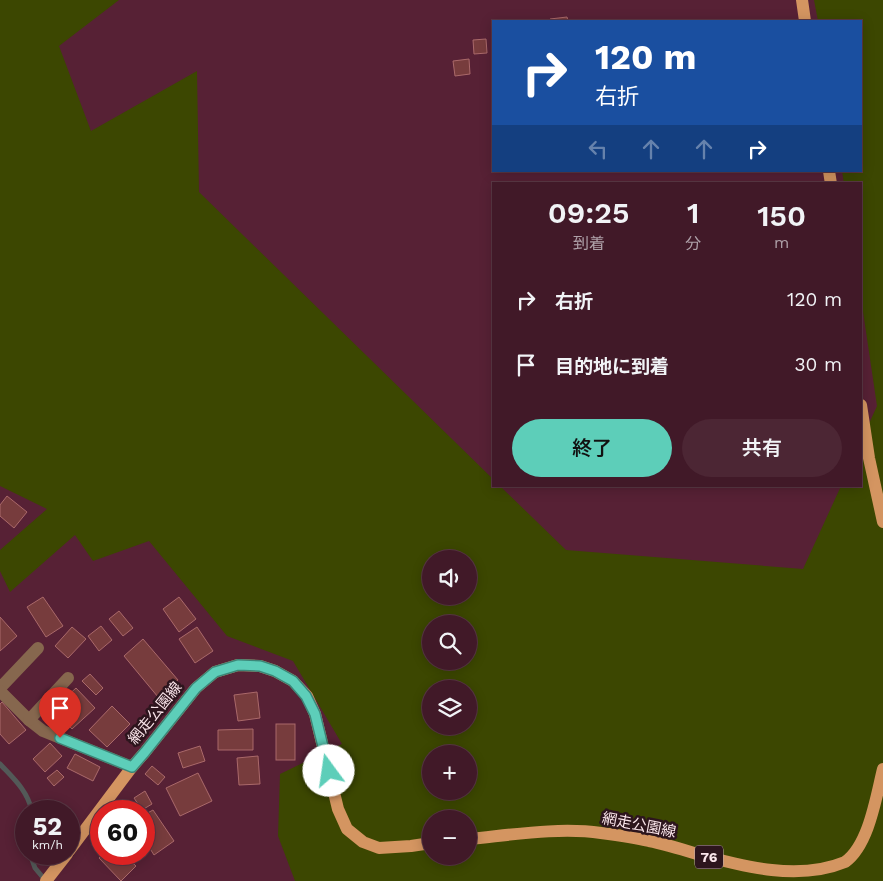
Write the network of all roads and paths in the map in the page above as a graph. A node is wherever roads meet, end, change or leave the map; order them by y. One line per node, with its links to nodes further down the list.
1 (802, 0): 2 (main road)
2 (805, 20)
3 (862, 412): 4 (main road)
4 (883, 522)
5 (38, 648): 7 (street)
6 (68, 678): 8 (street)
7 (0, 689): 8 (street)
8 (30, 720): 9 (street)
9 (132, 767): 11 (main road, 網走公園線); 13 (main road, 網走公園線)
10 (883, 769): 12 (main road, 網走公園線 / 76)
11 (80, 836)
12 (477, 838)
13 (422, 844)
14 (59, 865): 15 (main road, 網走公園線)
15 (46, 881)

